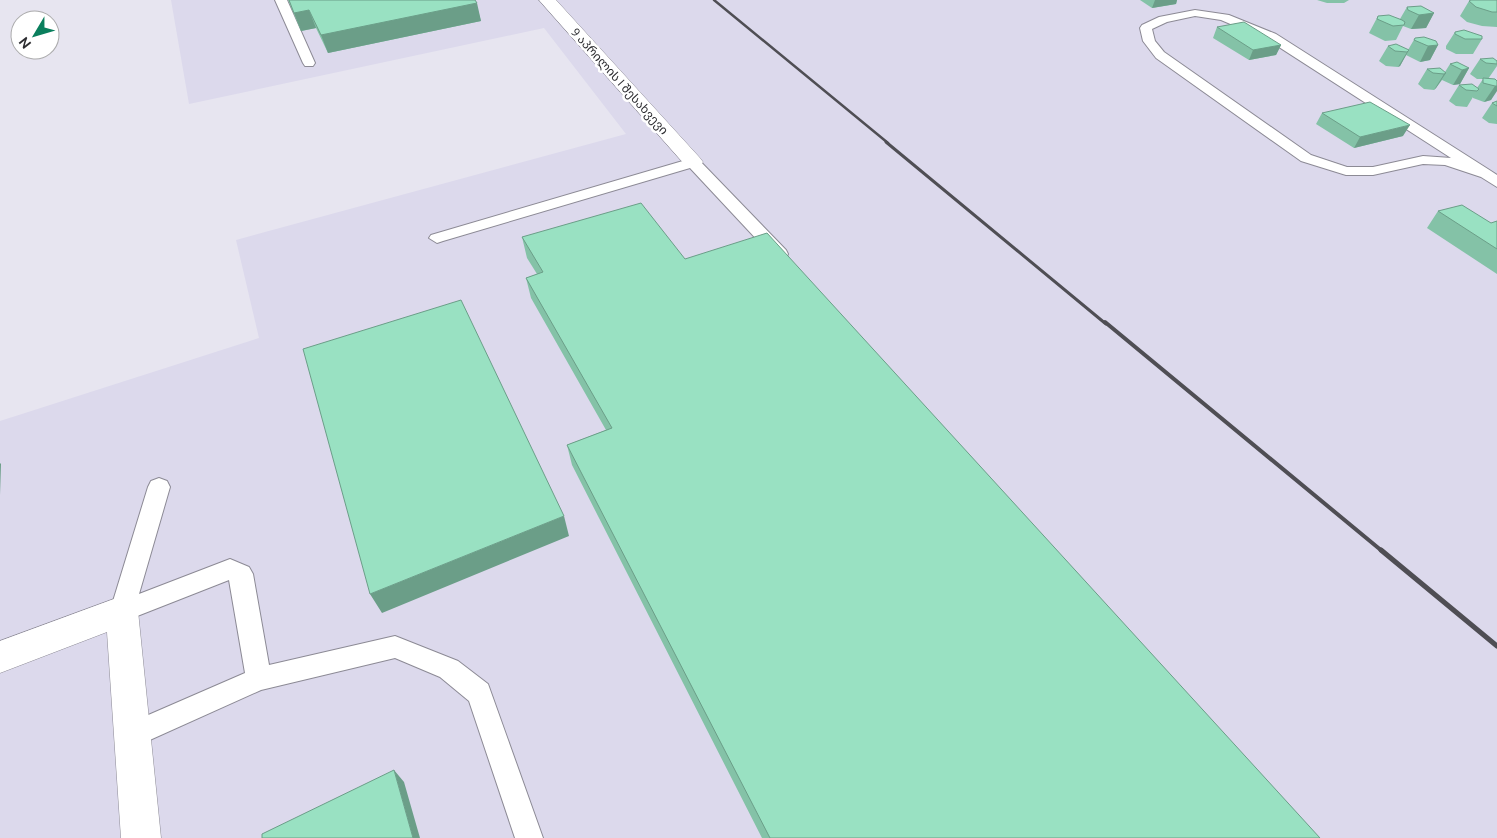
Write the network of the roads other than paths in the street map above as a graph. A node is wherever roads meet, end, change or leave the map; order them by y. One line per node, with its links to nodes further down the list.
1 (281, 0): 3 (lane)
2 (547, 0): 4 (street, 9 აპრილის I შესახვევი)
3 (309, 63)
4 (693, 162): 6 (lane); 7 (lane)
5 (1492, 178): 5 (lane)
6 (437, 238)
7 (789, 264)
8 (159, 487): 9 (lane)
9 (122, 611): 10 (street); 11 (lane); 12 (street)
10 (0, 657)
11 (259, 679): 12 (lane); 14 (lane)
12 (132, 735): 13 (street)
13 (142, 838)
14 (529, 838)

